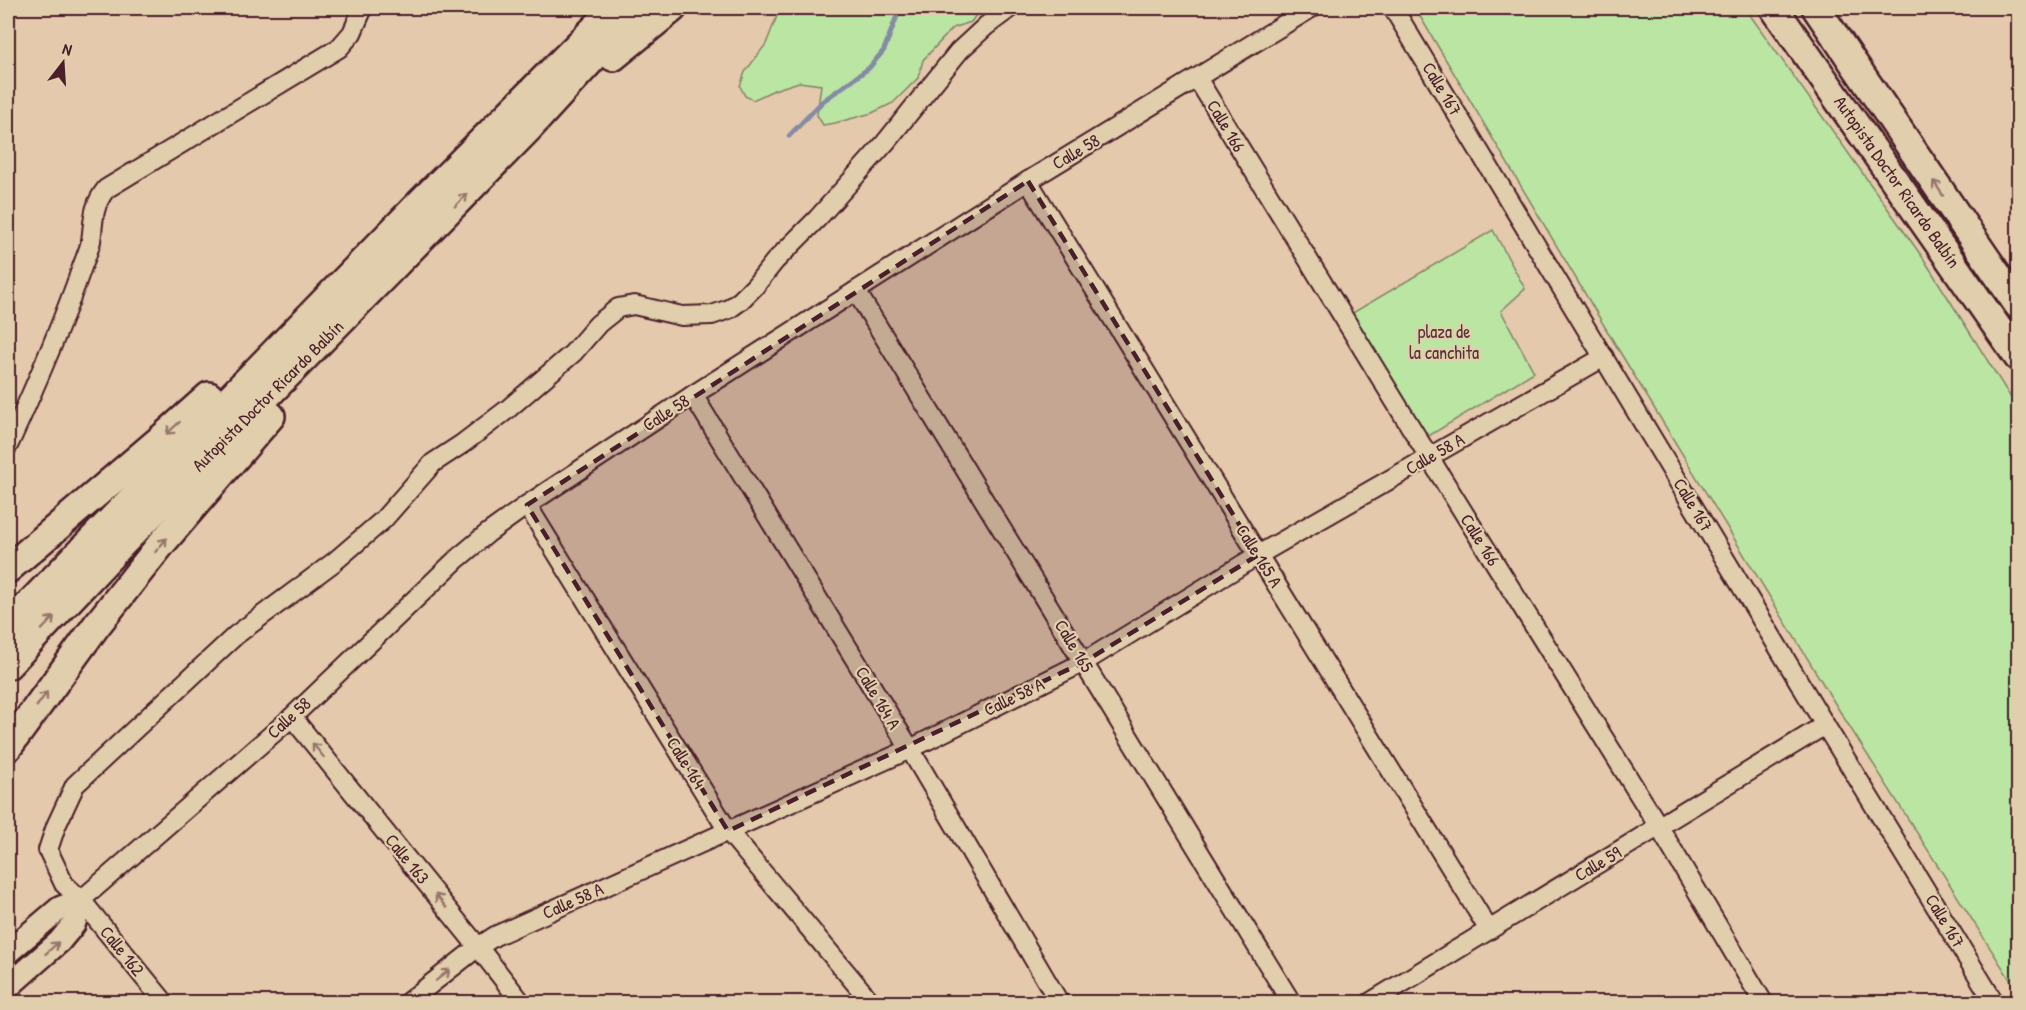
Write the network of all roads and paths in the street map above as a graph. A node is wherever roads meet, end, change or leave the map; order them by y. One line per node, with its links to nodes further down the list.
1 (363, 8): 27 (street)
2 (602, 8): 13 (highway)
3 (615, 8): 13 (highway)
4 (639, 8): 13 (highway)
5 (673, 8): 13 (highway)
6 (1010, 8): 41 (street, Calle 162)
7 (1311, 8): 12 (street, Calle 58)
8 (1393, 8): 23 (street, Calle 167)
9 (1758, 8): 17 (highway)
10 (1774, 8): 17 (highway, Autopista Doctor Ricardo Balbín)
11 (1816, 8): 16 (highway, Autopista Doctor Ricardo Balbín, one-way to 11)
12 (1197, 78): 14 (street, Calle 58); 28 (street, Calle 166)
13 (520, 120): 15 (highway, Autopista Doctor Ricardo Balbín); 18 (highway, Autopista Doctor Ricardo Balbín, one-way to 13)
14 (1028, 181): 20 (street, Calle 58); 30 (street, Calle 165 A)
15 (418, 205): 31 (highway, one-way to 31); 32 (highway, Autopista Doctor Ricardo Balbín)
16 (1955, 213): 21 (highway); 22 (highway, Autopista Doctor Ricardo Balbín)
17 (1937, 239): 19 (highway, Autopista Doctor Ricardo Balbín)
18 (420, 242): 34 (highway, Autopista Doctor Ricardo Balbín, one-way to 18); 37 (highway, one-way to 18)
19 (1963, 275): 24 (highway, Autopista Doctor Ricardo Balbín); 25 (highway)
20 (856, 291): 26 (street, Calle 58); 33 (street, Calle 165)
21 (2019, 297)
22 (2019, 305)
23 (1604, 357): 28 (street, Calle 58 A); 36 (street, Calle 167)
24 (2019, 357)
25 (2019, 367)
26 (693, 395): 29 (street, Calle 58); 38 (street, Calle 164 A)
27 (8, 446)
28 (1429, 457): 30 (street, Calle 58 A); 39 (street, Calle 166)
29 (527, 505): 35 (street, Calle 58); 40 (street, Calle 164)
30 (1258, 555): 33 (street, Calle 58 A); 42 (street, Calle 165 A)
31 (8, 569)
32 (8, 626)
33 (1084, 662): 38 (street, Calle 58 A); 51 (street, Calle 165)
34 (8, 665)
35 (292, 717): 41 (street, Calle 58); 43 (street, Calle 163, one-way to 35)
36 (1825, 725): 39 (street, Calle 59); 54 (street, Calle 167)
37 (8, 747)
38 (910, 749): 40 (street, Calle 58 A); 50 (street, Calle 164 A)
39 (1659, 827): 42 (street, Calle 59); 53 (street, Calle 166)
40 (728, 831): 43 (street, Calle 58 A); 49 (street, Calle 164)
41 (81, 900): 44 (main road); 45 (main road, one-way to 41); 46 (street, Calle 162)
42 (1490, 930): 52 (street, Calle 59)
43 (478, 947): 47 (street, Calle 58 A, one-way to 43); 48 (street, Calle 163)
44 (8, 952)
45 (8, 987)
46 (164, 1002)
47 (408, 1002)
48 (521, 1002)
49 (871, 1002)
50 (1059, 1002)
51 (1291, 1002)
52 (1371, 1002)
53 (1763, 1002)
54 (1994, 1002)

